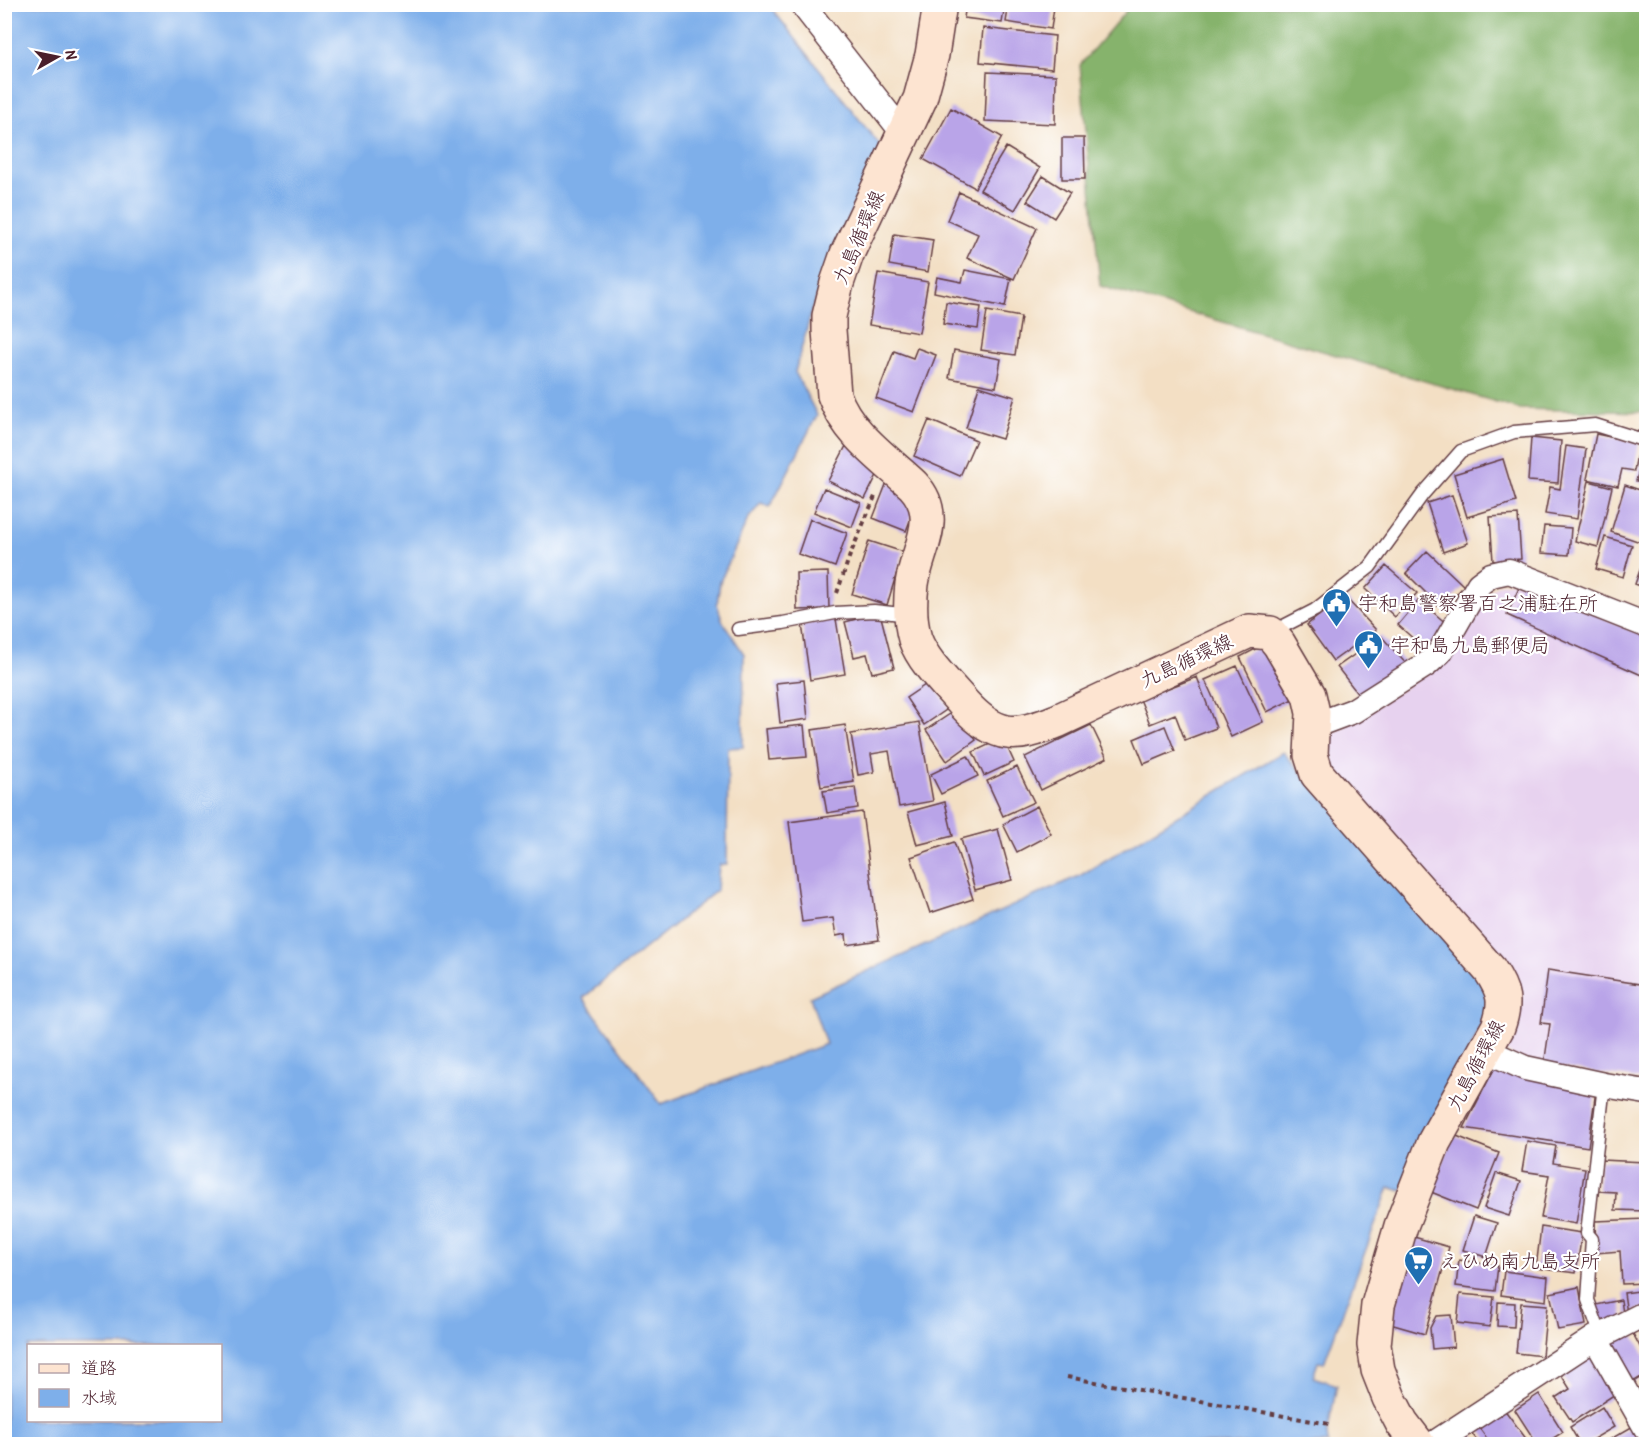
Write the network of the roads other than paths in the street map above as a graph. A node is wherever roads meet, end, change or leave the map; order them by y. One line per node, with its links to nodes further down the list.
1 (802, 4): 3 (street)
2 (940, 4): 3 (main road, 九島循環線)
3 (904, 134): 5 (main road, 九島循環線)
4 (1647, 441): 8 (lane)
5 (911, 615): 7 (lane); 8 (main road, 九島循環線)
6 (1647, 625): 9 (street)
7 (738, 628)
8 (1270, 633): 9 (main road, 九島循環線)
9 (1313, 726): 10 (main road, 九島循環線)
10 (1485, 1050): 11 (street); 16 (main road, 九島循環線)
11 (1604, 1085): 12 (street); 14 (lane)
12 (1647, 1092)
13 (1647, 1313): 14 (street)
14 (1598, 1337): 15 (street); 17 (street)
15 (1647, 1428)
16 (1418, 1444)
17 (1433, 1444)

